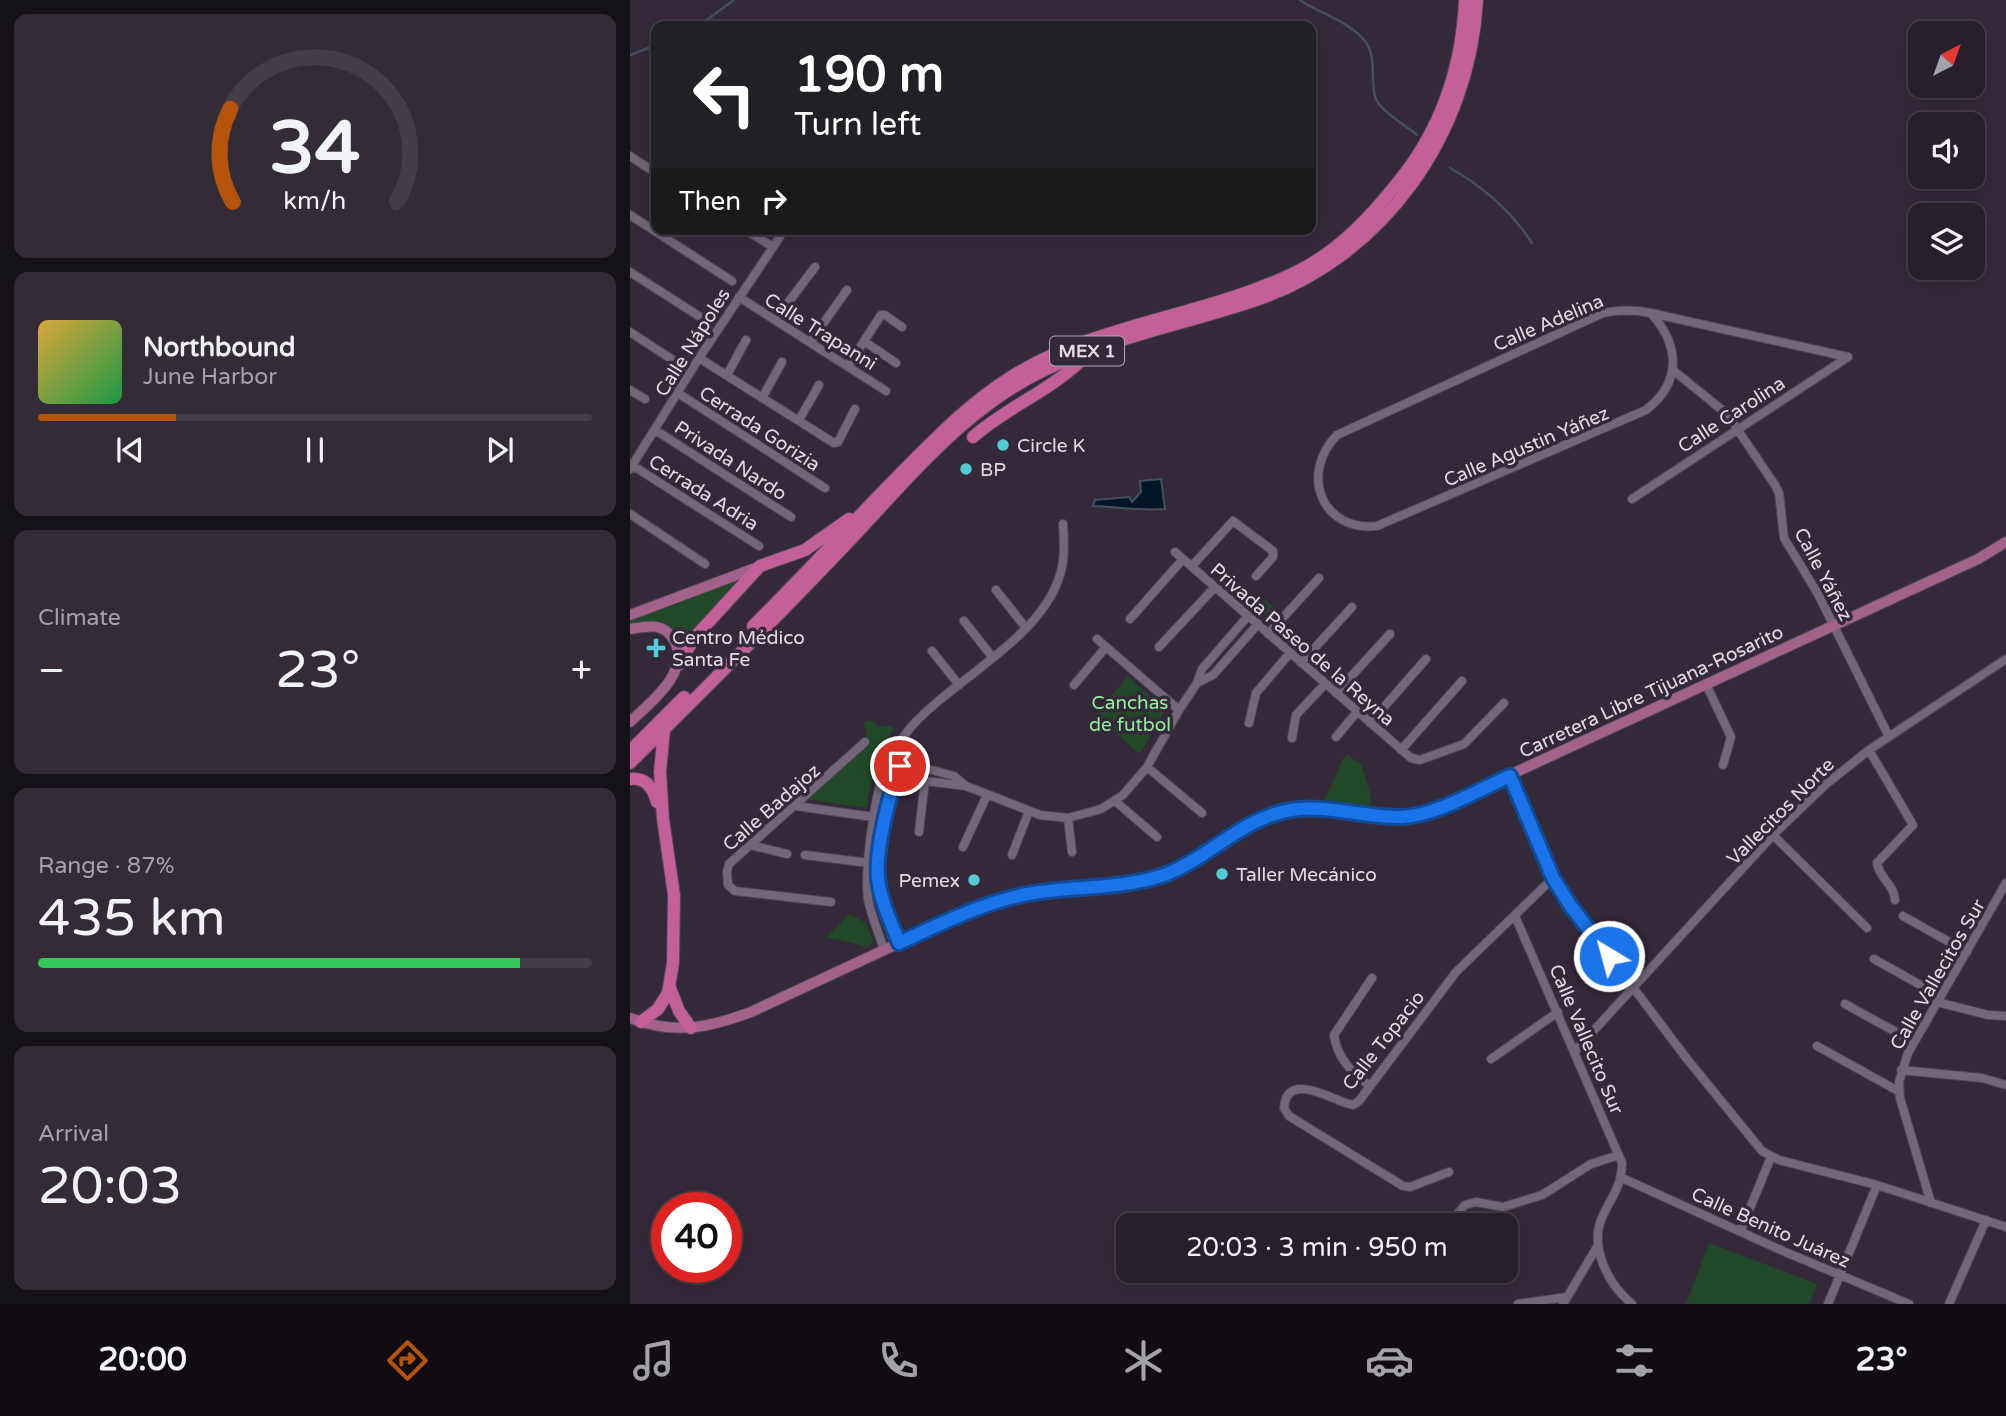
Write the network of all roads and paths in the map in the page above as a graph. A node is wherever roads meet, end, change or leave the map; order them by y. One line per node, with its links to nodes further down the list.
1 (1465, 0): 48 (highway, MEX 1)
2 (1477, 0): 24 (highway, MEX 1)
3 (630, 156): 4 (street)
4 (651, 170)
5 (630, 215): 6 (street)
6 (651, 229)
7 (661, 235): 13 (street)
8 (754, 235): 10 (street)
9 (780, 235): 10 (street, Calle Nápoles)
10 (773, 247): 15 (street, Calle Nápoles)
11 (816, 267): 18 (street)
12 (630, 272): 17 (street)
13 (732, 281)
14 (847, 290): 23 (street)
15 (739, 298): 18 (street, Calle Trapanni); 26 (street, Calle Nápoles)
16 (1651, 313): 25 (street, Calle Adelina); 31 (street); 46 (street, Calle Adelina)
17 (702, 318)
18 (775, 320): 23 (street, Calle Trapanni)
19 (902, 327): 22 (street)
20 (630, 332): 27 (street)
21 (746, 340): 32 (street)
22 (864, 341): 29 (street); 30 (street)
23 (810, 342): 30 (street, Calle Trapanni)
24 (1091, 349): 43 (highway); 97 (highway, MEX 1)
25 (1848, 357): 41 (street, Calle Carolina)
26 (699, 358): 32 (street); 36 (street, Calle Nápoles)
27 (673, 360)
28 (782, 362): 37 (street)
29 (897, 363)
30 (848, 366): 35 (street, Calle Trapanni)
31 (1674, 371): 41 (street, Calle Yáñez); 46 (street, Calle Agustin Yáñez)
32 (727, 375): 37 (street)
33 (819, 385): 40 (street)
34 (630, 390): 38 (street)
35 (886, 391)
36 (678, 393): 42 (street, Calle Nápoles); 45 (street, Cerrada Gorizia)
37 (762, 398): 40 (street)
38 (645, 400)
39 (855, 410): 40 (street)
40 (799, 420)
41 (1738, 428): 47 (street, Calle Carolina); 69 (street, Calle Yáñez)
42 (655, 430): 44 (street, Calle Nápoles); 50 (street, Privada Nardo)
43 (973, 437)
44 (631, 467): 53 (street, Cerrada Adria)
45 (825, 488)
46 (1321, 495)
47 (1632, 499)
48 (874, 501): 57 (highway); 98 (highway, MEX 1)
49 (630, 514): 56 (street)
50 (791, 517)
51 (1063, 524): 70 (street)
52 (2006, 542): 69 (main road, Carretera Libre Tijuana-Rosarito)
53 (759, 546)
54 (1175, 552): 55 (street, Privada Paseo de la Reyna)
55 (1183, 559): 58 (street, Privada Paseo de la Reyna); 66 (street)
56 (705, 564)
57 (760, 566): 64 (main road); 83 (highway)
58 (1192, 566): 59 (street); 61 (street, Privada Paseo de la Reyna)
59 (1256, 576)
60 (1319, 578): 72 (street)
61 (1215, 587): 65 (street, Privada Paseo de la Reyna); 76 (street)
62 (996, 590): 70 (street)
63 (1352, 607): 82 (street)
64 (630, 615)
65 (1248, 616): 68 (street, Privada Paseo de la Reyna); 85 (street)
66 (1130, 619)
67 (964, 621): 79 (street)
68 (1258, 624): 72 (street, Privada Paseo de la Reyna); 85 (street)
69 (1834, 625): 88 (main road, Carretera Libre Tijuana-Rosarito); 100 (street, Calle Yáñez)
70 (1026, 628): 79 (street)
71 (630, 629): 83 (main road)
72 (1268, 634): 78 (street, Privada Paseo de la Reyna)
73 (1390, 634): 90 (street)
74 (1097, 639): 75 (street)
75 (1106, 646): 86 (street); 92 (street)
76 (1159, 647)
77 (932, 651): 89 (street)
78 (1290, 653): 82 (street, Privada Paseo de la Reyna); 95 (street)
79 (993, 658): 89 (street)
80 (1426, 659): 96 (street)
81 (2006, 659): 100 (street, Vallecitos Norte)
82 (1301, 663): 87 (street, Privada Paseo de la Reyna)
83 (678, 665): 94 (main road)
84 (1462, 681): 105 (street)
85 (1197, 683): 92 (street)
86 (1074, 684)
87 (1325, 684): 90 (street, Privada Paseo de la Reyna); 101 (street)
88 (1706, 684): 110 (street); 114 (main road, Carretera Libre Tijuana-Rosarito)
89 (959, 685): 102 (street)
90 (1336, 693): 93 (street, Privada Paseo de la Reyna)
91 (1504, 703): 105 (street, Privada Paseo de la Reyna)
92 (1179, 710): 112 (street)
93 (1357, 712): 96 (street, Privada Paseo de la Reyna); 99 (street)
94 (630, 722)
95 (1249, 723)
96 (1370, 723): 105 (street, Privada Paseo de la Reyna)
97 (664, 729): 109 (highway, MEX 1); 126 (highway)
98 (646, 735): 104 (highway); 107 (highway, MEX 1)
99 (1336, 737)
100 (1889, 737): 106 (street, Vallecitos Norte)
101 (1292, 738)
102 (901, 741): 108 (street); 111 (street)
103 (865, 742): 121 (street, Calle Badajoz)
104 (630, 744)
105 (1401, 750)
106 (1869, 750): 129 (street, Vallecitos Norte); 142 (street)
107 (630, 751)
108 (888, 762): 111 (street); 113 (street)
109 (630, 764)
110 (1723, 765)
111 (900, 766): 115 (street); 118 (street)
112 (1147, 767): 120 (street); 123 (street)
113 (884, 774): 115 (street); 124 (street)
114 (1510, 776): 138 (street); 147 (main road, Carretera Libre Tijuana-Rosarito)
115 (895, 778): 117 (street); 127 (street)
116 (630, 779): 126 (highway)
117 (925, 780): 118 (street); 128 (street)
118 (966, 786): 119 (street)
119 (986, 794): 122 (street); 132 (street)
120 (1115, 801): 125 (street); 130 (street)
121 (796, 806): 124 (street); 131 (street, Calle Badajoz)
122 (1029, 811): 125 (street); 136 (street)
123 (1202, 813)
124 (875, 817): 127 (street); 137 (street)
125 (1068, 818): 133 (street)
126 (663, 819): 153 (highway)
127 (886, 819): 139 (street)
128 (919, 832)
129 (1773, 835): 146 (street); 152 (street, Vallecitos Norte)
130 (1157, 837)
131 (750, 845): 134 (street); 143 (street, Calle Badajoz)
132 (963, 847)
133 (1072, 852)
134 (787, 854)
135 (805, 855): 137 (street)
136 (1012, 855)
137 (869, 863): 141 (street)
138 (1553, 878): 144 (street, Calle Topacio); 152 (street)
139 (878, 882): 141 (street); 147 (street)
140 (2006, 883): 149 (street, Calle Vallecitos Sur)
141 (868, 884): 148 (street)
142 (1895, 900)
143 (831, 902)
144 (1515, 916): 156 (street, Calle Vallecito Sur); 166 (street, Calle Topacio)
145 (1903, 916): 149 (street)
146 (1867, 928)
147 (899, 943): 148 (main road, Carretera Libre Tijuana-Rosarito)
148 (884, 950): 159 (main road, Carretera Libre Tijuana-Rosarito)
149 (1967, 952): 154 (street, Calle Vallecitos Sur)
150 (1874, 959): 154 (street)
151 (1372, 978): 166 (street)
152 (1634, 987): 162 (street, Vallecitos Norte); 169 (street)
153 (670, 989): 158 (highway); 159 (highway)
154 (1938, 999): 157 (street); 160 (street, Calle Vallecitos Sur)
155 (1845, 1004): 160 (street)
156 (1558, 1013): 162 (street, Calle Vallecito Sur); 163 (street)
157 (2006, 1016)
158 (635, 1020): 159 (main road, Carretera Libre Tijuana-Rosarito)
159 (691, 1028)
160 (1914, 1042): 164 (street, Calle Vallecitos Sur)
161 (1817, 1045): 167 (street)
162 (1575, 1051): 168 (street, Calle Vallecito Sur)
163 (1491, 1059)
164 (1901, 1069): 165 (street); 167 (street, Calle Vallecitos Sur)
165 (2006, 1085)
166 (1370, 1086): 170 (street, Calle Topacio)
167 (1898, 1091): 173 (street, Calle Vallecitos Sur)
168 (1619, 1155): 171 (street, Calle Vallecito Sur); 174 (street)
169 (1771, 1157): 172 (street); 177 (street)
170 (1449, 1172)
171 (1620, 1177): 177 (street, Calle Benito Juárez); 178 (street)
172 (1877, 1185): 173 (street); 179 (street)
173 (1931, 1203): 175 (street)
174 (1458, 1213)
175 (1986, 1220): 176 (street); 185 (street)
176 (2006, 1227)
177 (1741, 1230): 179 (street, Calle Benito Juárez)
178 (1597, 1247): 180 (street); 182 (street)
179 (1840, 1275): 183 (street); 184 (street, Calle Benito Juárez)
180 (1565, 1300): 181 (street)
181 (1518, 1304)
182 (1632, 1304)
183 (1828, 1304)
184 (1909, 1304)
185 (1949, 1304)

